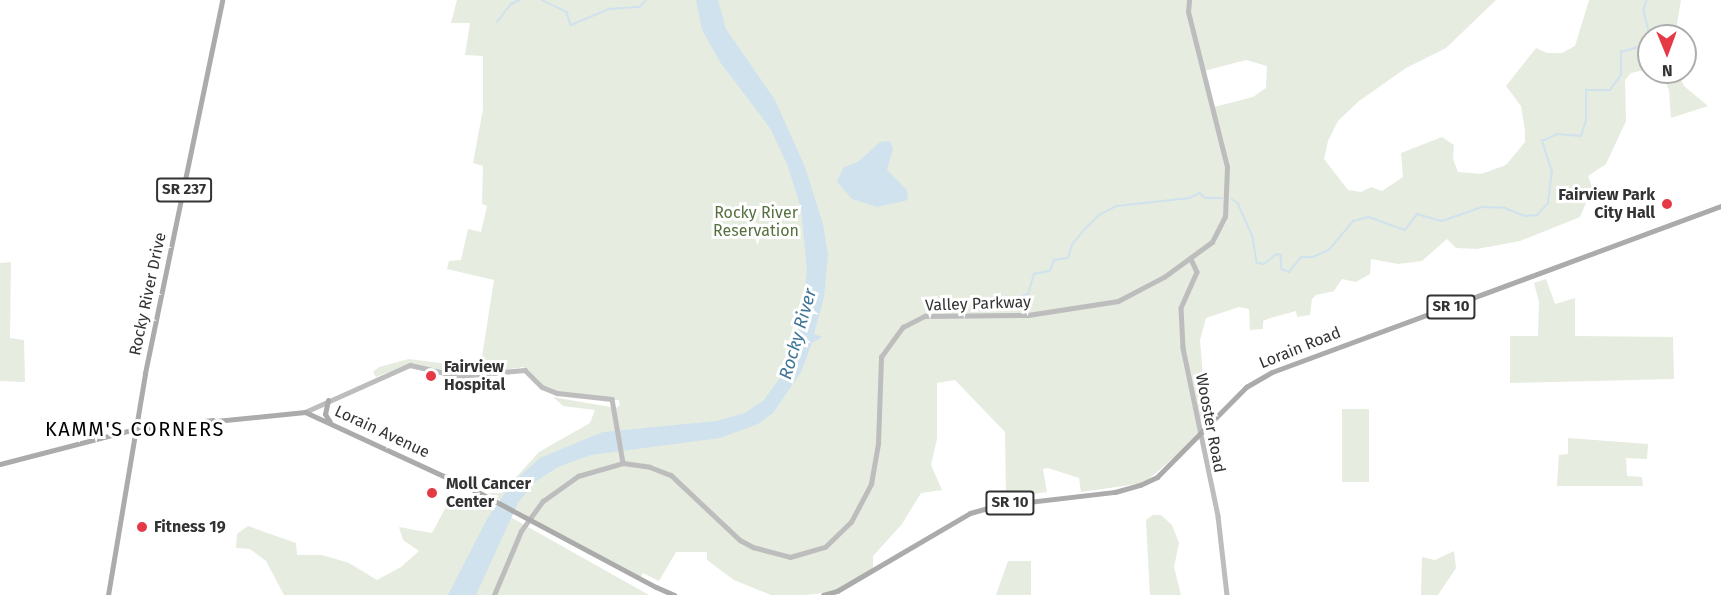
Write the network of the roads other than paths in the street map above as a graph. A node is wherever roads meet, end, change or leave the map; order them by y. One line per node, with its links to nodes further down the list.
1 (222, 0): 8 (main road, Rocky River Drive / SR 237)
2 (1189, 0): 4 (street, Valley Parkway)
3 (1721, 206): 9 (main road, Lorain Road / SR 10)
4 (1191, 259): 9 (street, Wooster Road); 10 (street, Valley Parkway)
5 (328, 400): 6 (street); 7 (main road); 10 (street)
6 (304, 412): 7 (main road, Lorain Avenue); 8 (main road, Lorain Avenue)
7 (331, 423): 14 (main road, Lorain Avenue, bridge)
8 (135, 429): 11 (main road, Lorain Avenue); 12 (main road, Rocky River Drive / SR 237)
9 (1199, 436): 15 (main road, Lorain Road / SR 10); 16 (street, Wooster Road)
10 (623, 463): 13 (street, Valley Parkway)
11 (0, 464)
12 (108, 595)
13 (494, 595)
14 (674, 595)
15 (823, 595)
16 (1227, 595)

